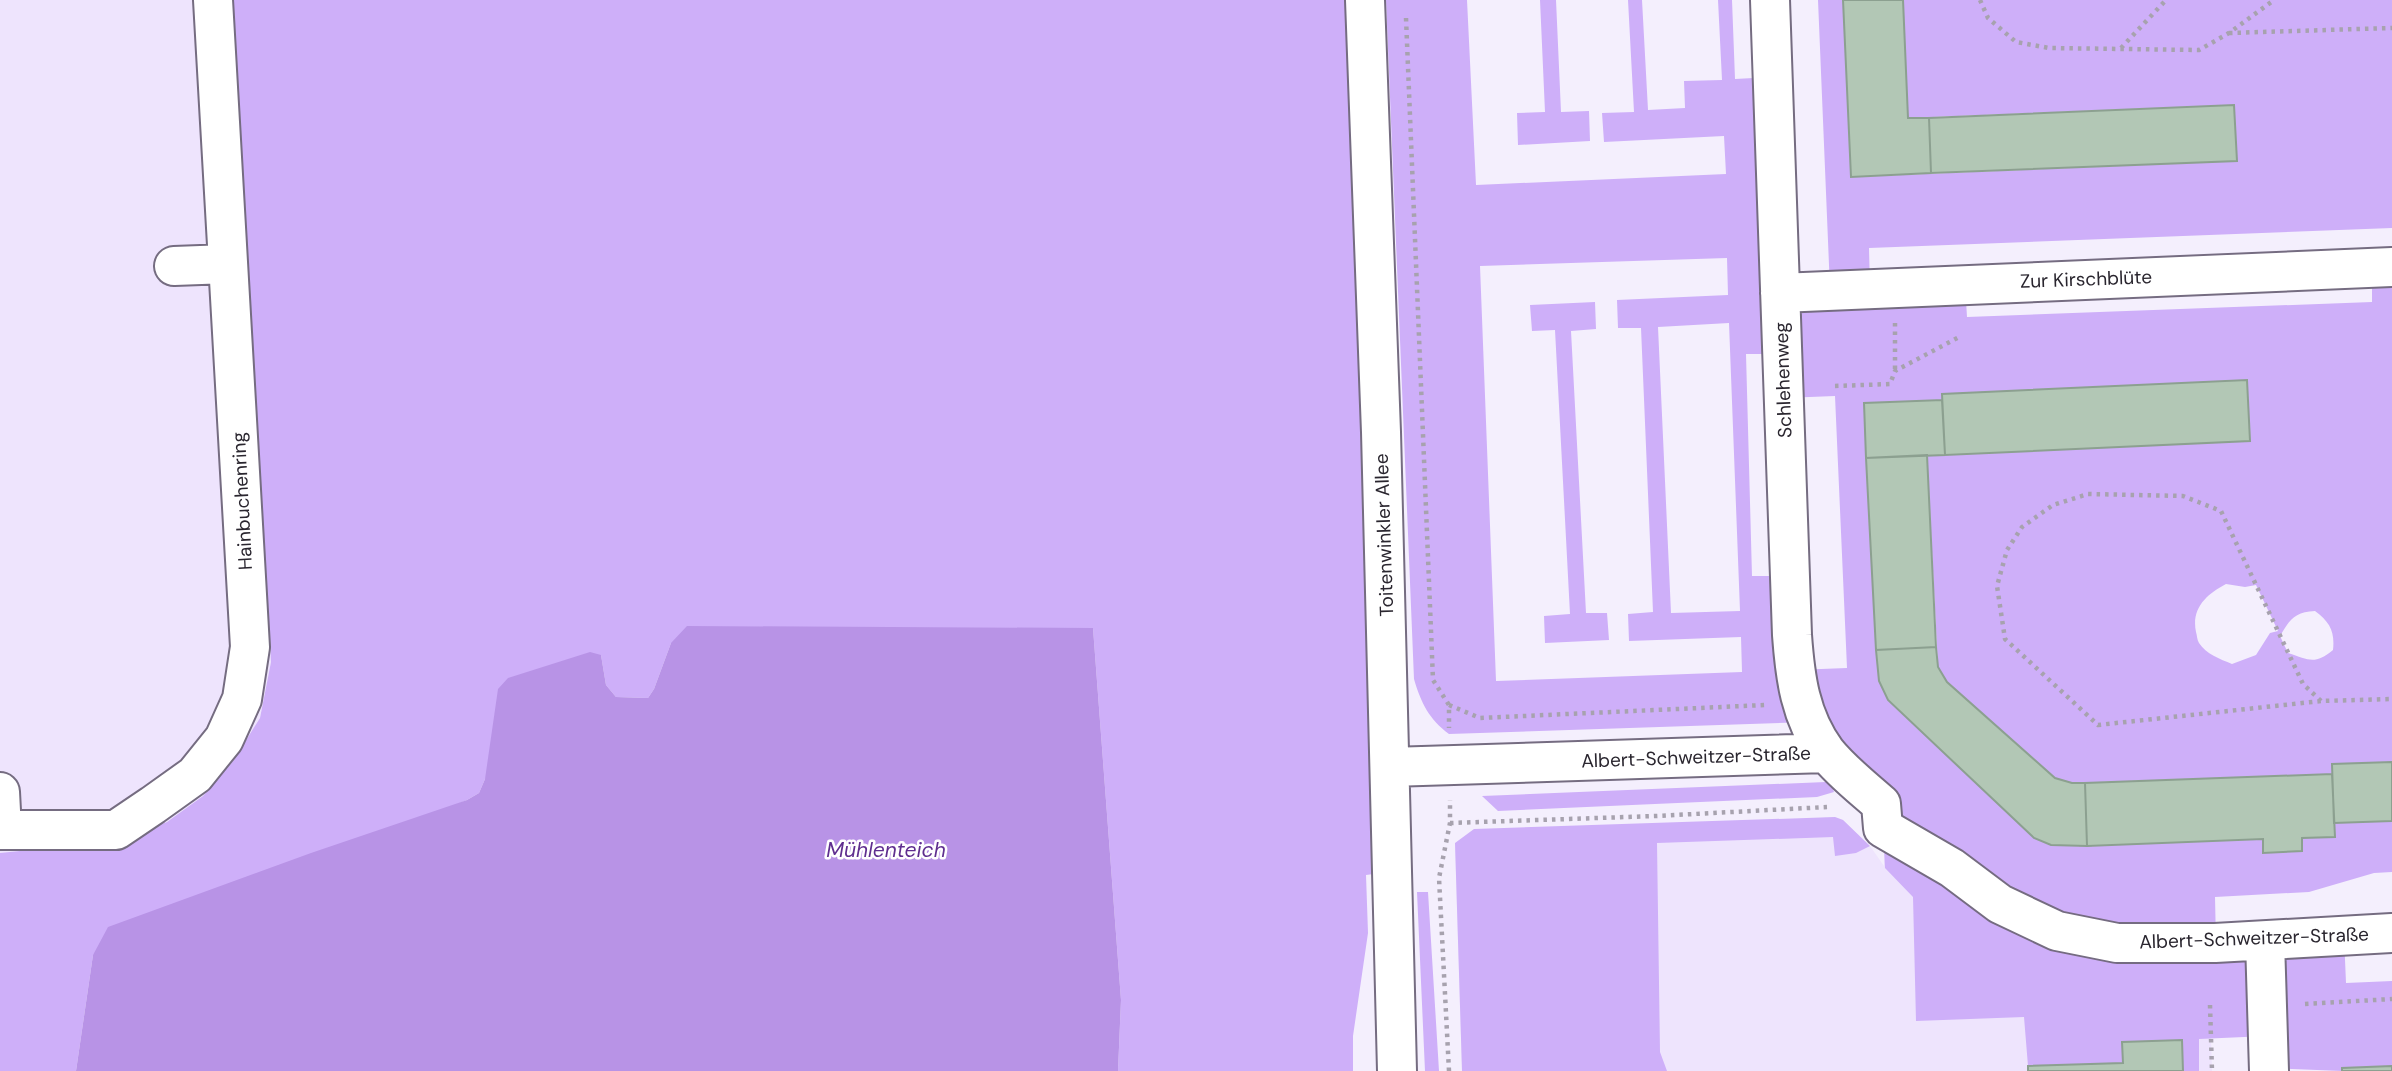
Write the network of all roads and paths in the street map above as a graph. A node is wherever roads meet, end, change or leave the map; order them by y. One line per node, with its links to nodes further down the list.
1 (213, 0): 11 (street, Hainbuchenring)
2 (1365, 0): 25 (street, Toitenwinkler Allee)
3 (1770, 0): 14 (street, Schlehenweg)
4 (1980, 0): 10 (path)
5 (2166, 0): 10 (path)
6 (2274, 0): 9 (path)
7 (1406, 13): 22 (path)
8 (2392, 28): 9 (path)
9 (2229, 33): 10 (path)
10 (2120, 49)
11 (228, 264): 12 (street); 29 (street, Hainbuchenring)
12 (174, 266)
13 (2392, 267): 14 (street, Zur Kirschblüte)
14 (1780, 293): 21 (street, Schlehenweg)
15 (1895, 319): 17 (path)
16 (1961, 336): 17 (path)
17 (1895, 371): 18 (path)
18 (1835, 386)
19 (2392, 699): 20 (path)
20 (2321, 701): 20 (path)
21 (1801, 703): 22 (path); 23 (street, Schlehenweg)
22 (1449, 705): 24 (path)
23 (1827, 753): 24 (street, Albert-Schweitzer-Straße); 27 (street, Albert-Schweitzer-Straße)
24 (1449, 765): 25 (street, Albert-Schweitzer-Straße); 28 (path)
25 (1390, 767): 35 (street, Toitenwinkler Allee)
26 (0, 792): 29 (street)
27 (1881, 804): 28 (path); 31 (street, Albert-Schweitzer-Straße)
28 (1450, 823): 36 (path)
29 (1, 830)
30 (2392, 933): 31 (street, Albert-Schweitzer-Straße)
31 (2265, 941): 38 (street)
32 (2392, 999): 33 (path)
33 (2305, 1002)
34 (2210, 1006): 37 (path)
35 (1397, 1071)
36 (1449, 1071)
37 (2212, 1071)
38 (2269, 1071)

